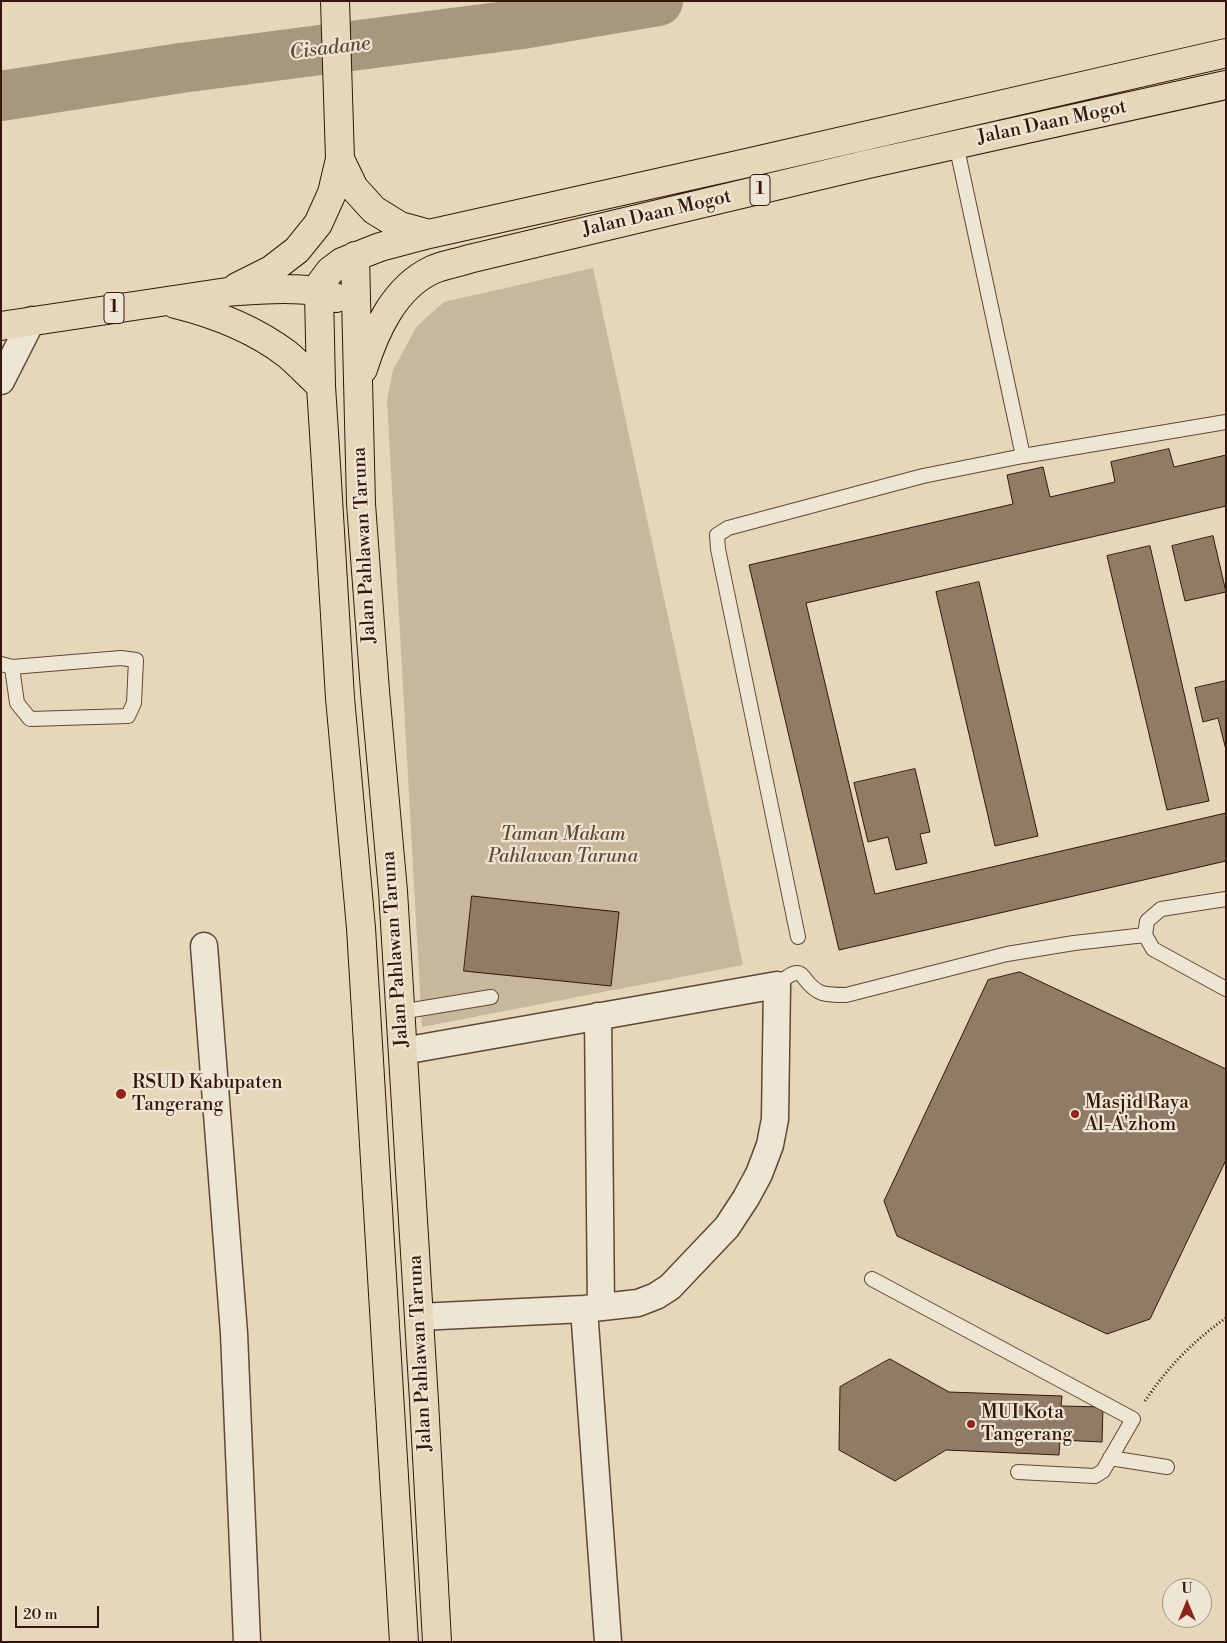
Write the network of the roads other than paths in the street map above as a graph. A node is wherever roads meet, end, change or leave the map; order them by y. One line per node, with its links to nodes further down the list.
1 (335, 1): 5 (highway)
2 (1226, 53): 6 (highway, Jalan Daan Mogot / 1)
3 (1226, 85): 4 (highway, Jalan Daan Mogot / 1)
4 (956, 144): 15 (highway, Jalan Daan Mogot / 1); 18 (lane)
5 (340, 149): 6 (highway); 8 (highway)
6 (429, 234): 7 (highway, Jalan Daan Mogot / 1)
7 (355, 256): 9 (highway, Jalan Daan Mogot / 1); 11 (highway, Jalan Pahlawan Taruna)
8 (226, 292): 9 (highway, 1); 10 (highway, 1)
9 (319, 292): 11 (highway, 1); 16 (highway, Jalan Pahlawan Taruna)
10 (162, 301): 12 (highway, 1); 16 (highway)
11 (357, 314): 15 (highway, Jalan Pahlawan Taruna)
12 (32, 320): 13 (highway, 1); 14 (street)
13 (1, 326)
14 (1, 382)
15 (358, 385): 27 (highway, Jalan Pahlawan Taruna)
16 (321, 386): 37 (highway, Jalan Pahlawan Taruna)
17 (1226, 422): 18 (lane)
18 (1023, 456): 22 (lane)
19 (6, 666): 19 (lane)
20 (1226, 899): 21 (lane)
21 (1146, 935): 24 (lane); 25 (lane)
22 (798, 937)
23 (204, 946): 36 (street)
24 (777, 985): 28 (street); 31 (street)
25 (1226, 990)
26 (491, 997): 27 (lane)
27 (400, 1012): 29 (highway, Jalan Pahlawan Taruna)
28 (598, 1016): 29 (street); 31 (street)
29 (402, 1051): 32 (highway, Jalan Pahlawan Taruna)
30 (872, 1279): 33 (lane)
31 (593, 1308): 32 (street); 39 (street)
32 (419, 1317): 38 (highway, Jalan Pahlawan Taruna)
33 (1110, 1458): 34 (lane); 35 (lane)
34 (1167, 1467)
35 (1018, 1472)
36 (247, 1642)
37 (404, 1642)
38 (437, 1642)
39 (608, 1642)

